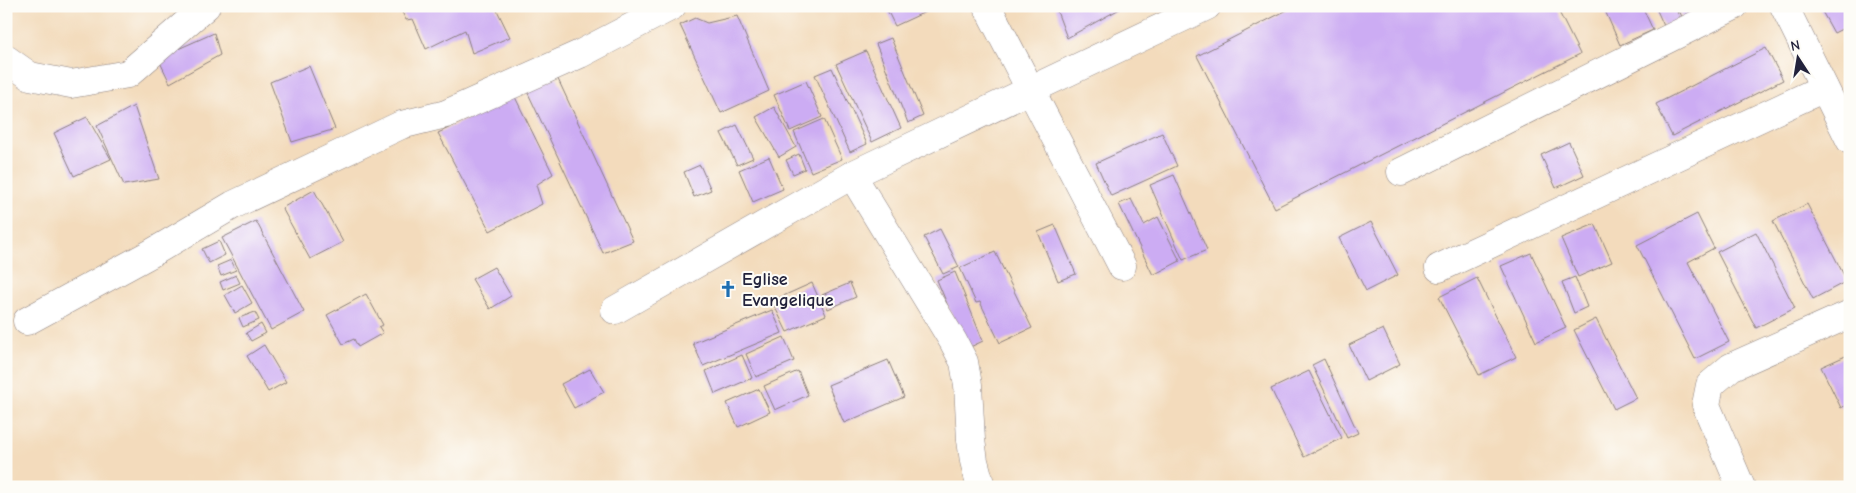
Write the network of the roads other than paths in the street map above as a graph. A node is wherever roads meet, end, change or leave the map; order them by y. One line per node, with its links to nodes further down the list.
1 (206, 6): 7 (street)
2 (672, 6): 17 (street)
3 (986, 6): 9 (street)
4 (1208, 6): 9 (street)
5 (1734, 6): 11 (street)
6 (1784, 6): 8 (street)
7 (6, 59)
8 (1824, 88): 10 (street); 14 (street)
9 (1030, 91): 12 (street); 13 (street)
10 (1850, 140)
11 (1401, 172)
12 (852, 175): 15 (street); 18 (street)
13 (1122, 266)
14 (1439, 268)
15 (615, 310)
16 (1850, 314): 19 (street)
17 (27, 321)
18 (981, 487)
19 (1741, 487)

